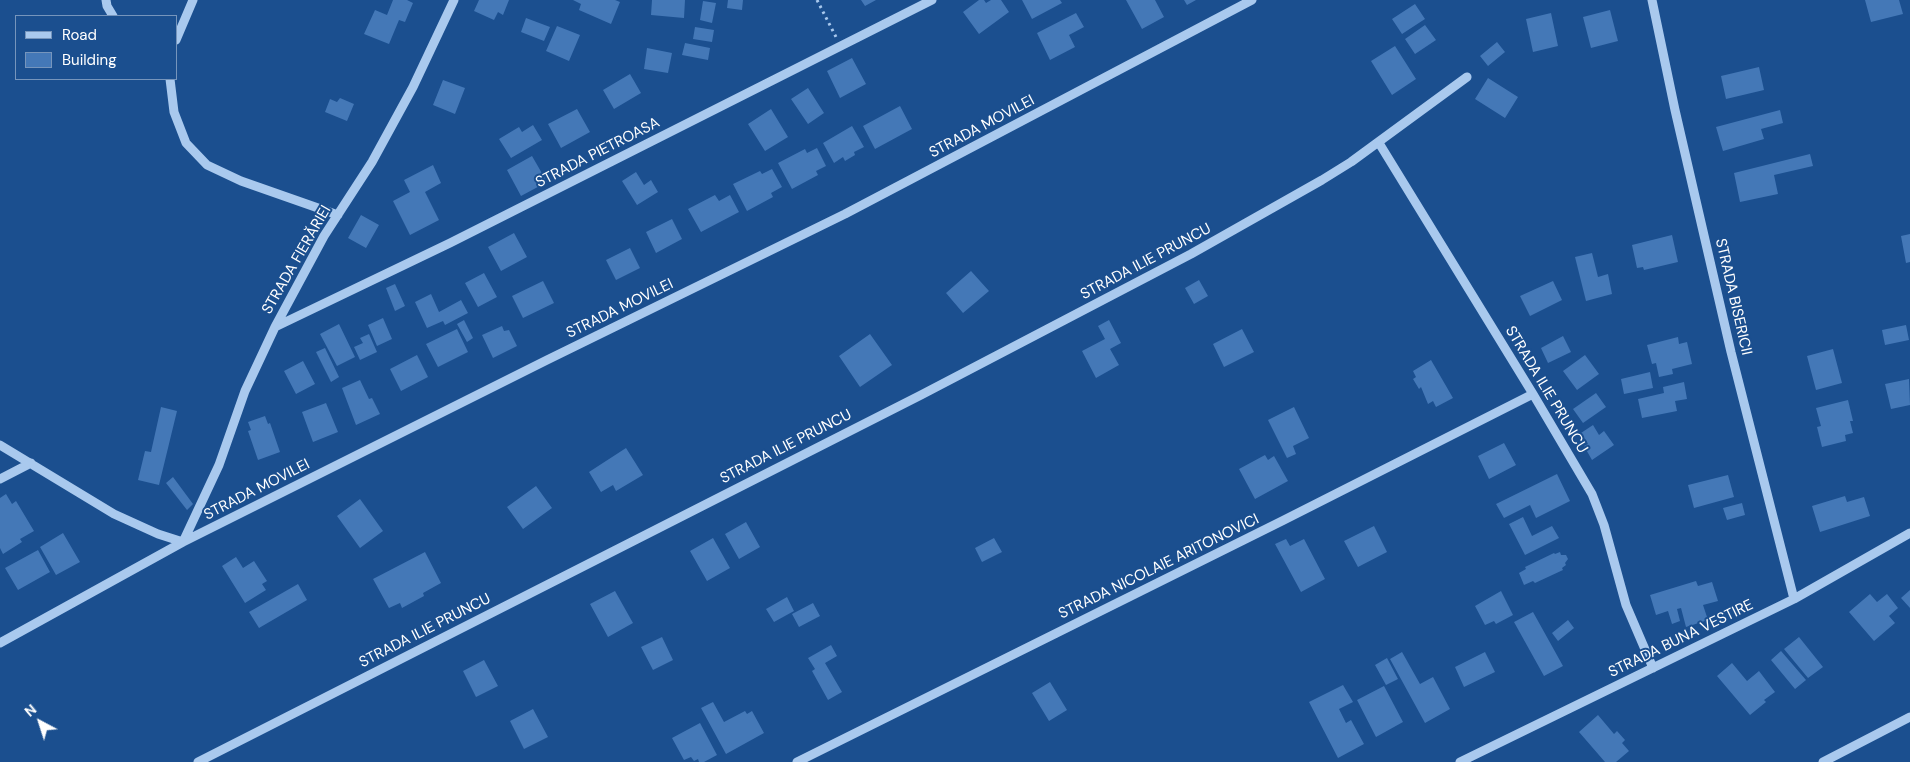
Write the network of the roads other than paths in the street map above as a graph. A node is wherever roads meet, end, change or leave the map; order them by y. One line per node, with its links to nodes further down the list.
1 (106, 0): 7 (street)
2 (193, 0): 8 (street)
3 (454, 0): 12 (street, STRADA FIERĂRIEI)
4 (932, 0): 13 (street, STRADA PIETROASA)
5 (1252, 0): 19 (street, STRADA MOVILEI)
6 (1652, 0): 20 (street, STRADA BISERICII)
7 (112, 15)
8 (178, 35)
9 (1466, 77): 11 (street, STRADA ILIE PRUNCU)
10 (170, 80): 12 (street)
11 (1379, 143): 14 (street, STRADA ILIE PRUNCU); 24 (street, STRADA ILIE PRUNCU)
12 (338, 215): 13 (street, STRADA FIERĂRIEI)
13 (275, 327): 19 (street, STRADA FIERĂRIEI)
14 (1533, 394): 22 (street, STRADA ILIE PRUNCU); 25 (street, STRADA NICOLAIE ARITONOVICI)
15 (0, 445): 16 (street)
16 (31, 463): 17 (street); 19 (street)
17 (0, 479)
18 (1910, 533): 20 (street, STRADA BUNA VESTIRE)
19 (183, 542): 21 (street, STRADA MOVILEI)
20 (1794, 598): 22 (street, STRADA BUNA VESTIRE)
21 (0, 643)
22 (1653, 668): 26 (street, STRADA BUNA VESTIRE)
23 (1910, 717): 27 (street)
24 (198, 762)
25 (797, 762)
26 (1460, 762)
27 (1823, 762)

